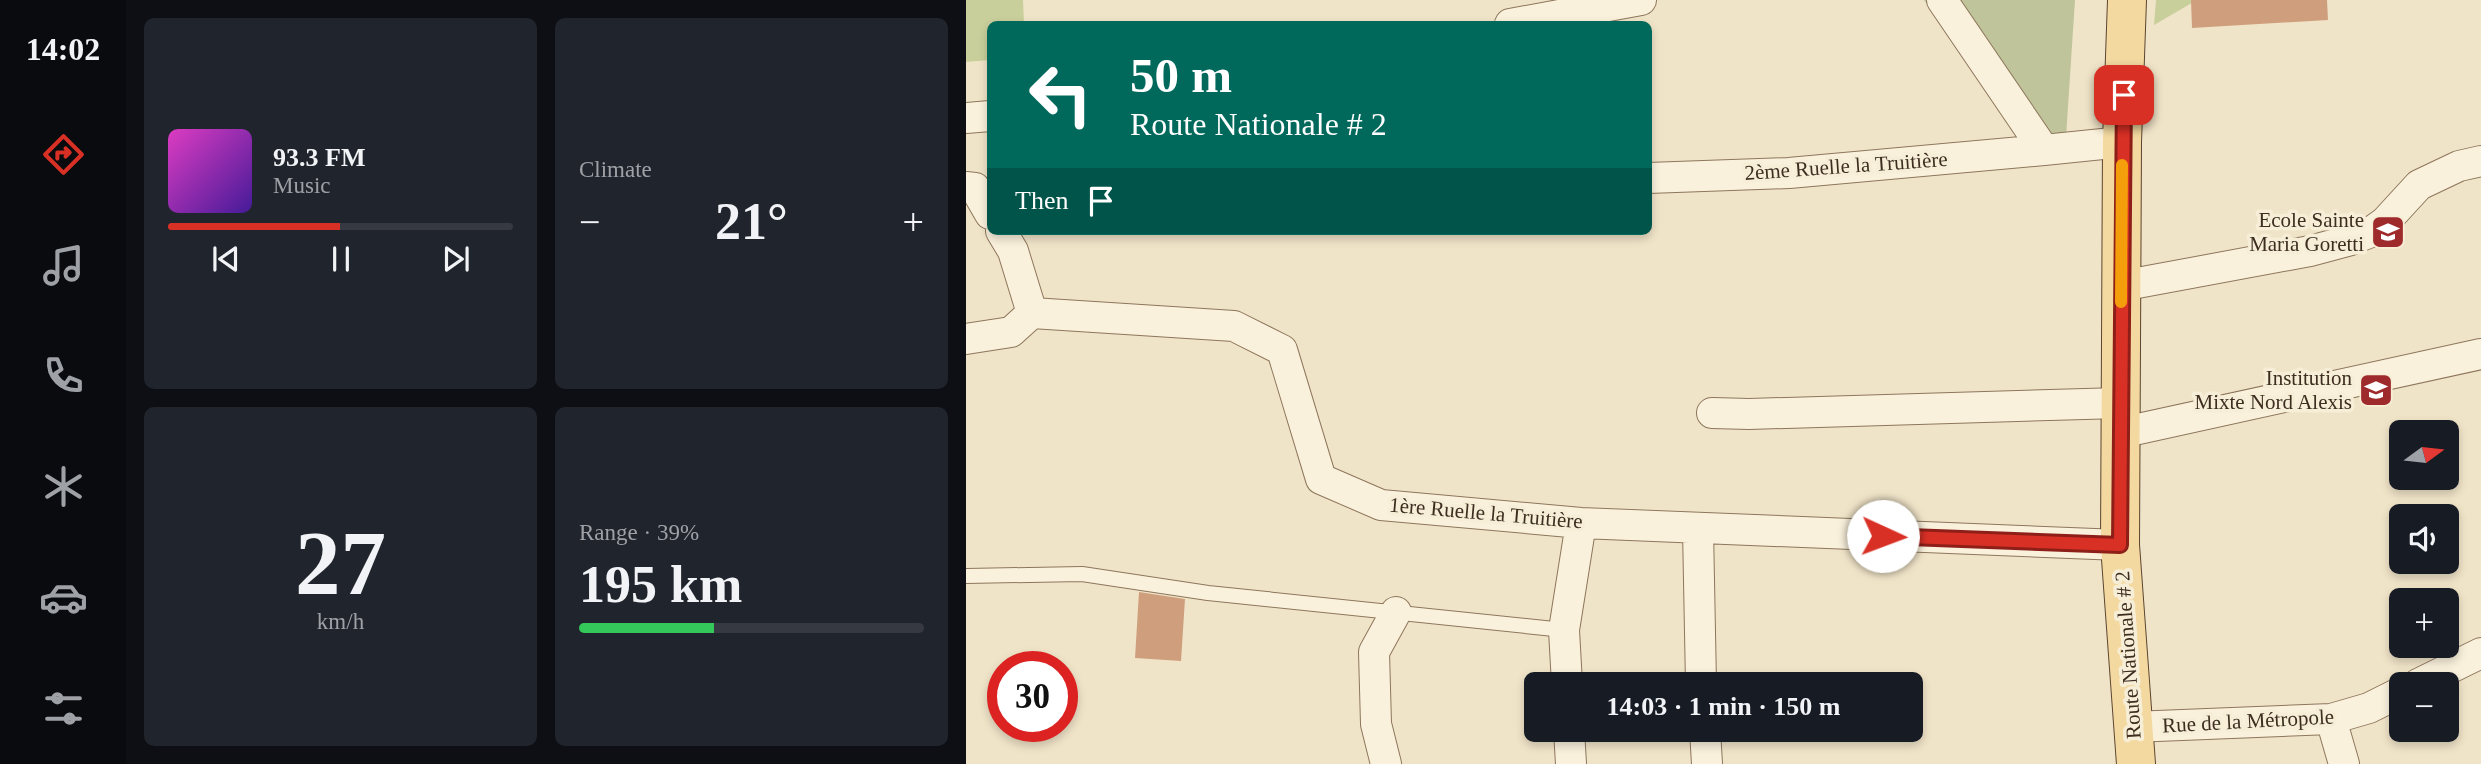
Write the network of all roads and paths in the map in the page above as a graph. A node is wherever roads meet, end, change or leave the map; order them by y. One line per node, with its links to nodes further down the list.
1 (1641, 0): 4 (street)
2 (1942, 0): 8 (street)
3 (2127, 0): 7 (main road, Route Nationale # 2)
4 (1526, 21)
5 (987, 116): 6 (street)
6 (966, 118)
7 (2122, 142): 8 (street, 2ème Ruelle la Truitière); 14 (main road, Route Nationale # 2)
8 (2044, 150): 10 (street, 2ème Ruelle la Truitière)
9 (2481, 160): 14 (street)
10 (1652, 178)
11 (977, 188): 12 (street)
12 (987, 208)
13 (1003, 235): 15 (street)
14 (2121, 286): 19 (main road, Route Nationale # 2)
15 (1032, 313): 16 (street); 20 (street, 1ère Ruelle la Truitière)
16 (966, 339)
17 (2481, 354): 19 (street)
18 (1712, 413): 19 (street)
19 (2120, 419): 22 (main road, Route Nationale # 2)
20 (1581, 523): 21 (street, 1ère Ruelle la Truitière); 25 (street)
21 (1699, 529): 22 (street, 1ère Ruelle la Truitière); 28 (street)
22 (2120, 545): 34 (main road, Route Nationale # 2)
23 (966, 576): 24 (lane)
24 (1396, 612): 25 (lane); 35 (street)
25 (1564, 630): 27 (street)
26 (2481, 653): 29 (street)
27 (1566, 672)
28 (1701, 672)
29 (2442, 672)
30 (2389, 698): 31 (street, Rue de la Métropole)
31 (2331, 719): 34 (street, Rue de la Métropole); 38 (street)
32 (1570, 742): 36 (street)
33 (1705, 742): 37 (street)
34 (2134, 746)
35 (1385, 764)
36 (1571, 764)
37 (1707, 764)
38 (2344, 764)

